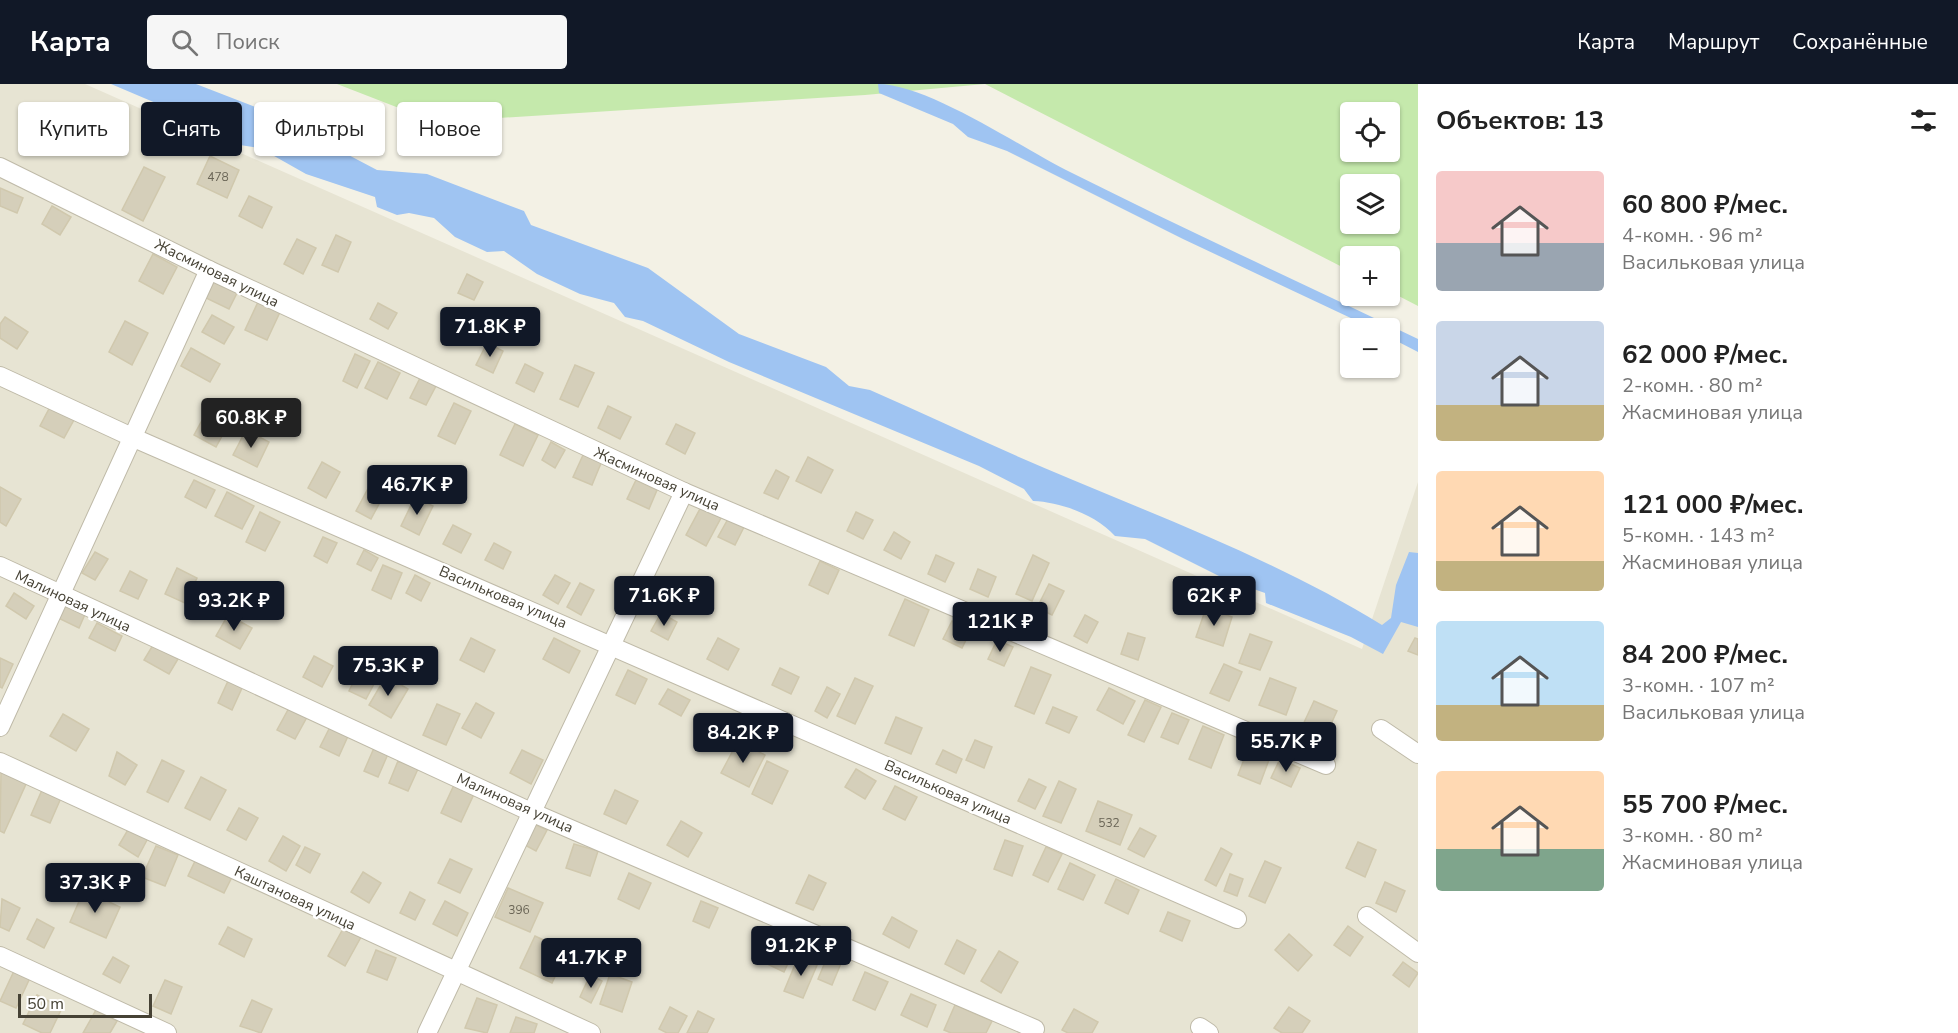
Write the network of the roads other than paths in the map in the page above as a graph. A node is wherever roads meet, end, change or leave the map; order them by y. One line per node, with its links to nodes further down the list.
1 (0, 167): 2 (street, Жасминовая улица)
2 (209, 270): 4 (street); 5 (street, Жасминовая улица)
3 (0, 376): 4 (street, Васильковая улица)
4 (134, 438): 7 (street); 8 (street, Васильковая улица)
5 (684, 492): 8 (street); 13 (street, Жасминовая улица)
6 (0, 566): 7 (street, Малиновая улица)
7 (62, 597): 9 (street); 14 (street, Малиновая улица)
8 (610, 644): 14 (street); 16 (street, Васильковая улица)
9 (0, 727)
10 (1381, 729): 11 (street)
11 (1418, 754)
12 (0, 762): 19 (street, Каштановая улица)
13 (1326, 765)
14 (531, 812): 19 (street); 20 (street, Малиновая улица)
15 (1367, 916): 17 (street)
16 (1236, 919)
17 (1418, 954)
18 (0, 956): 21 (street)
19 (456, 972): 22 (street); 23 (street, Каштановая улица)
20 (1035, 1029)
21 (167, 1033)
22 (427, 1033)
23 (591, 1033)

